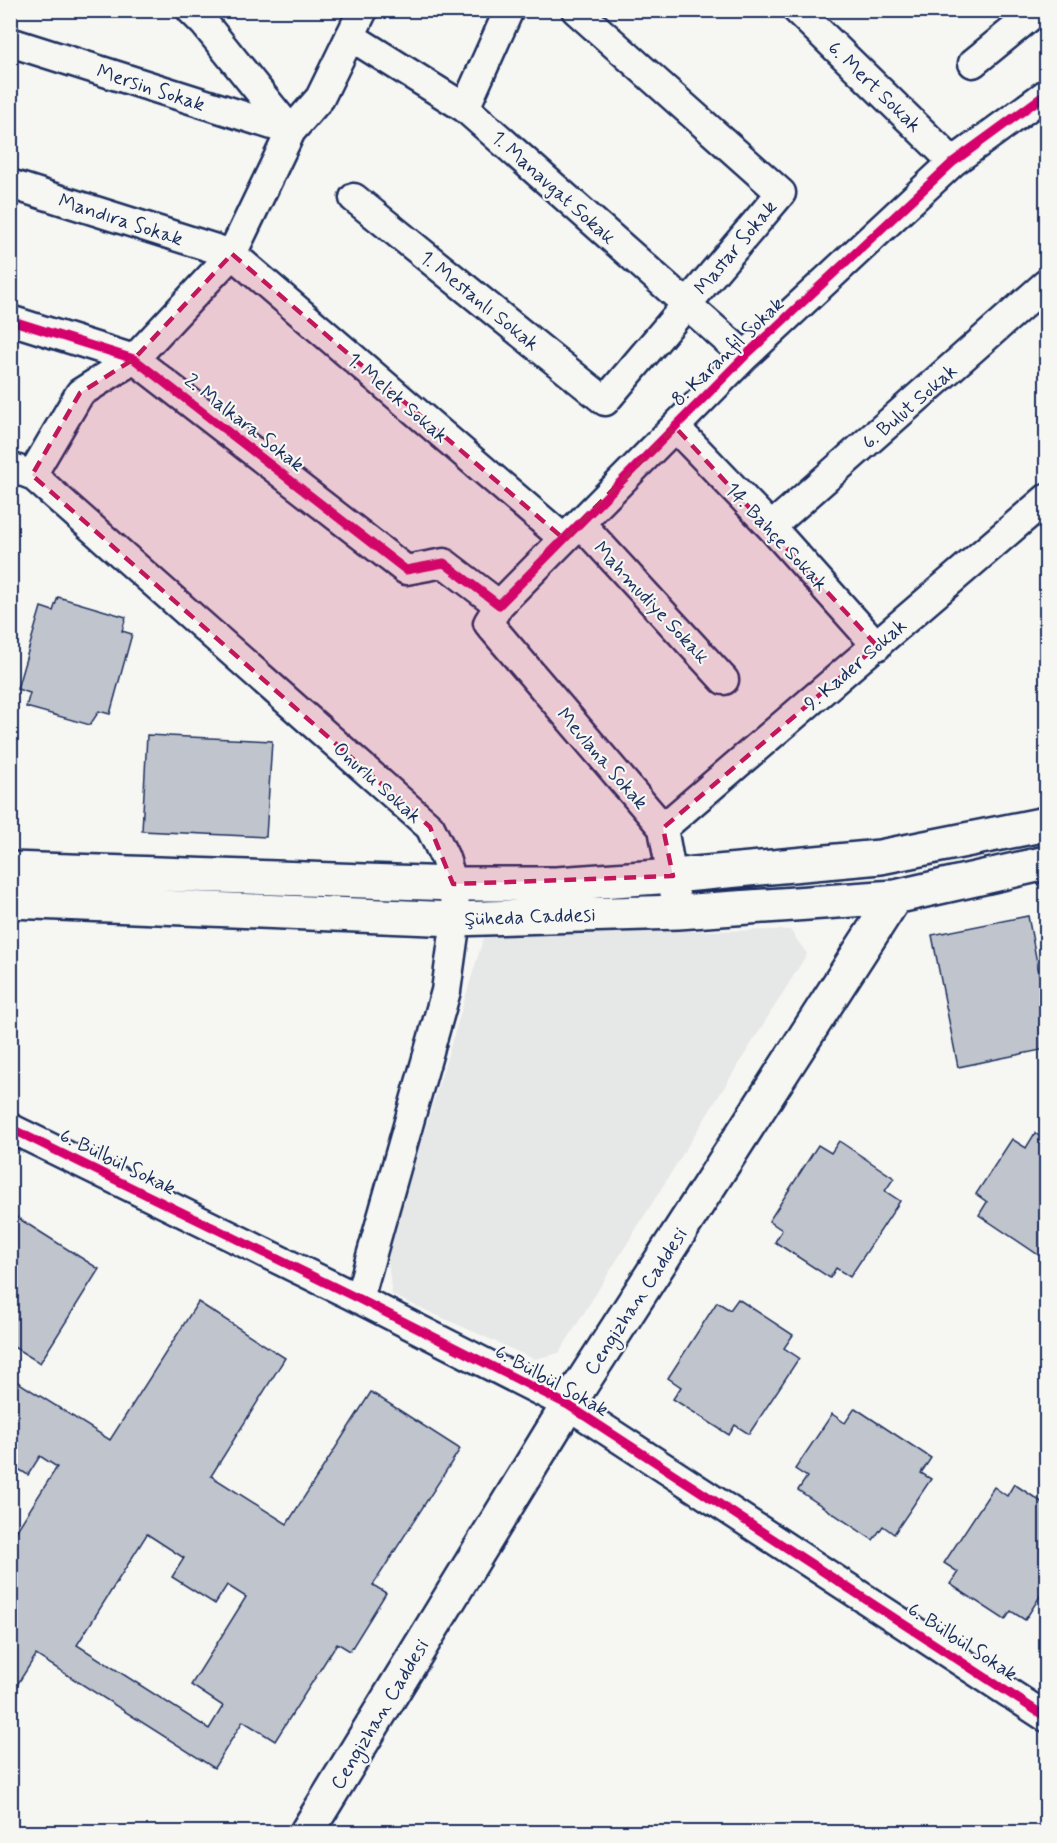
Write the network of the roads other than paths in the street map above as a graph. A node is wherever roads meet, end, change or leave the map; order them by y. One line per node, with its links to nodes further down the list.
1 (363, 10): 7 (street)
2 (576, 10): 18 (street, Mastar Sokak)
3 (797, 10): 13 (street, 6. Mert Sokak)
4 (1038, 10): 9 (street)
5 (507, 11): 11 (street)
6 (202, 15): 12 (street)
7 (350, 36): 11 (street, 1. Manavgat Sokak); 12 (street)
8 (10, 42): 12 (street, Mersin Sokak)
9 (973, 63)
10 (1047, 94): 13 (street, 8. Karanfil Sokak)
11 (465, 108): 18 (street, 1. Manavgat Sokak)
12 (291, 131): 16 (street)
13 (953, 162): 20 (street, 8. Karanfil Sokak)
14 (10, 184): 16 (street, Mandıra Sokak)
15 (354, 198): 22 (street, 1. Mestanlı Sokak)
16 (232, 254): 21 (street); 27 (street, 1. Melek Sokak)
17 (1047, 284): 26 (street, 6. Bulut Sokak)
18 (687, 305): 20 (street, 1. Manavgat Sokak); 22 (street, Mastar Sokak)
19 (10, 320): 21 (street, 2. Malkara Sokak)
20 (745, 357): 23 (street, 8. Karanfil Sokak)
21 (134, 358): 24 (street); 28 (street, 2. Malkara Sokak)
22 (605, 401)
23 (675, 427): 26 (street, 14. Bahçe Sokak); 27 (street, 8. Karanfil Sokak)
24 (21, 471): 36 (street, Onurlu Sokak)
25 (1047, 499): 29 (street, 9. Kader Sokak)
26 (771, 527): 29 (street, 14. Bahçe Sokak)
27 (572, 531): 28 (street, 8. Karanfil Sokak); 30 (street, Mahmudiye Sokak)
28 (493, 614): 32 (street, Mevlana Sokak)
29 (877, 646): 32 (street, 9. Kader Sokak)
30 (724, 680)
31 (1047, 824): 35 (main road, Şüheda Caddesi)
32 (663, 828): 35 (street, Mevlana Sokak)
33 (1047, 863): 37 (main road, Şüheda Caddesi)
34 (10, 869): 36 (main road, Şüheda Caddesi)
35 (673, 876): 36 (main road, Şüheda Caddesi); 39 (street, Mevlana Sokak)
36 (453, 884): 40 (street, Onurlu Sokak)
37 (895, 897): 39 (main road, Şüheda Caddesi); 43 (main road, Cengizhan Caddesi)
38 (10, 901): 40 (main road, Şüheda Caddesi)
39 (678, 912): 40 (main road, Şüheda Caddesi)
40 (456, 919): 42 (street, Onurlu Sokak)
41 (10, 1128): 42 (street, 6. Bülbül Sokak)
42 (359, 1299): 43 (street, 6. Bülbül Sokak)
43 (568, 1405): 44 (street, 6. Bülbül Sokak); 45 (main road, Cengizhan Caddesi)
44 (1047, 1717)
45 (307, 1833)

